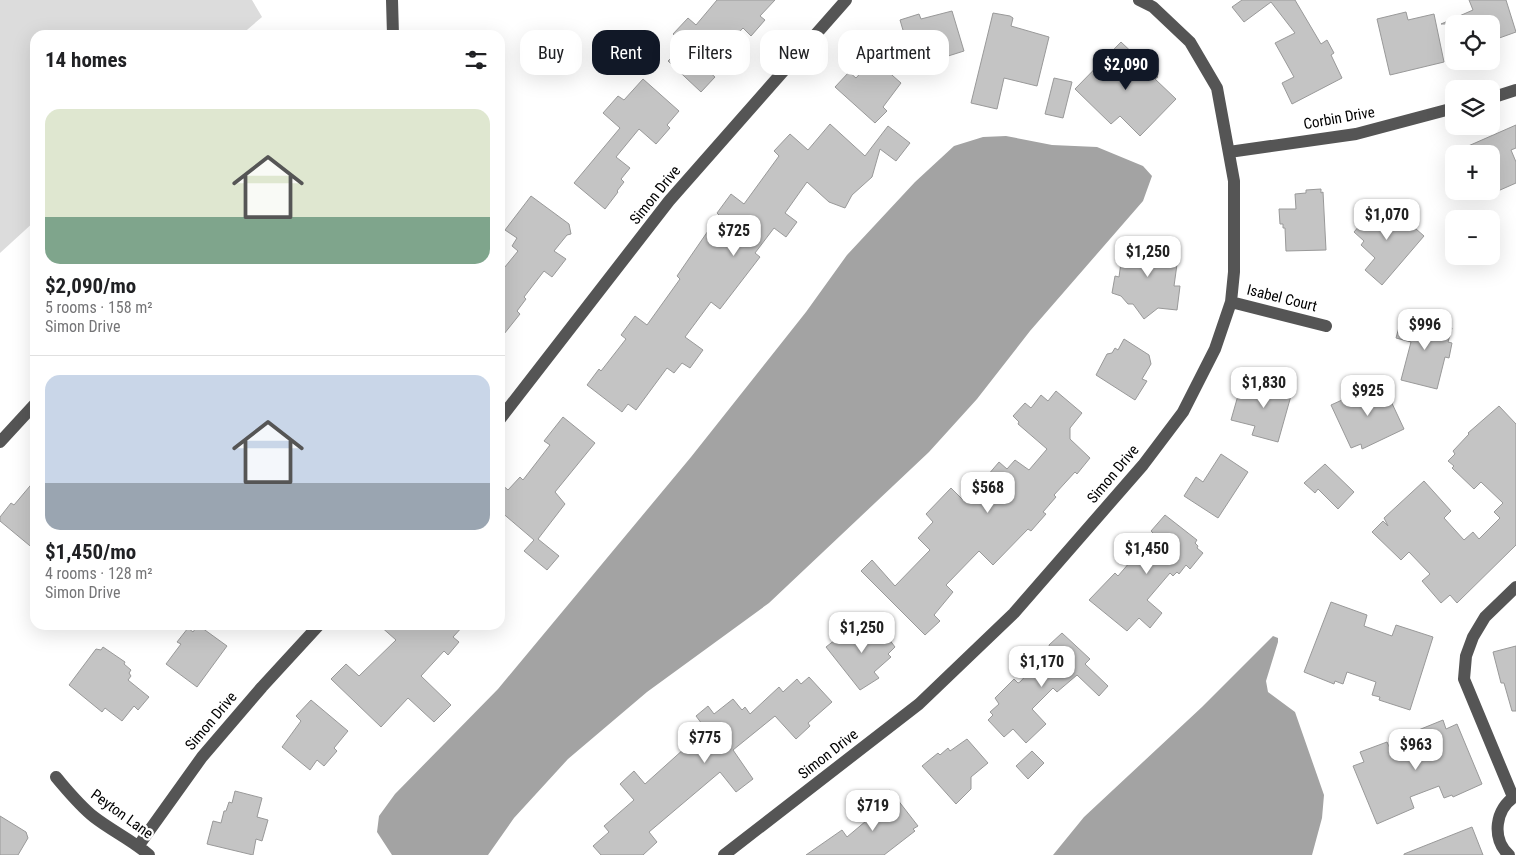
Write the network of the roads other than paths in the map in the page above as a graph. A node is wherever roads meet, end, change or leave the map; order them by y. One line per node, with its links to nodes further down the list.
1 (392, 0): 4 (street)
2 (846, 0): 12 (street, Simon Drive)
3 (1139, 0): 8 (street, Simon Drive)
4 (393, 30)
5 (1516, 90): 6 (street)
6 (1500, 95)
7 (1445, 110): 8 (street, Corbin Drive)
8 (1229, 152): 9 (street, Simon Drive)
9 (1231, 302): 10 (street, Isabel Court); 20 (street, Simon Drive)
10 (1326, 326)
11 (30, 409): 13 (street)
12 (505, 413)
13 (0, 442)
14 (1516, 587): 17 (street)
15 (314, 630): 18 (street, Simon Drive)
16 (56, 777): 18 (street, Peyton Lane)
17 (1515, 796): 21 (street)
18 (139, 846): 19 (street, Peyton Lane)
19 (149, 855)
20 (724, 855)
21 (1509, 855)

